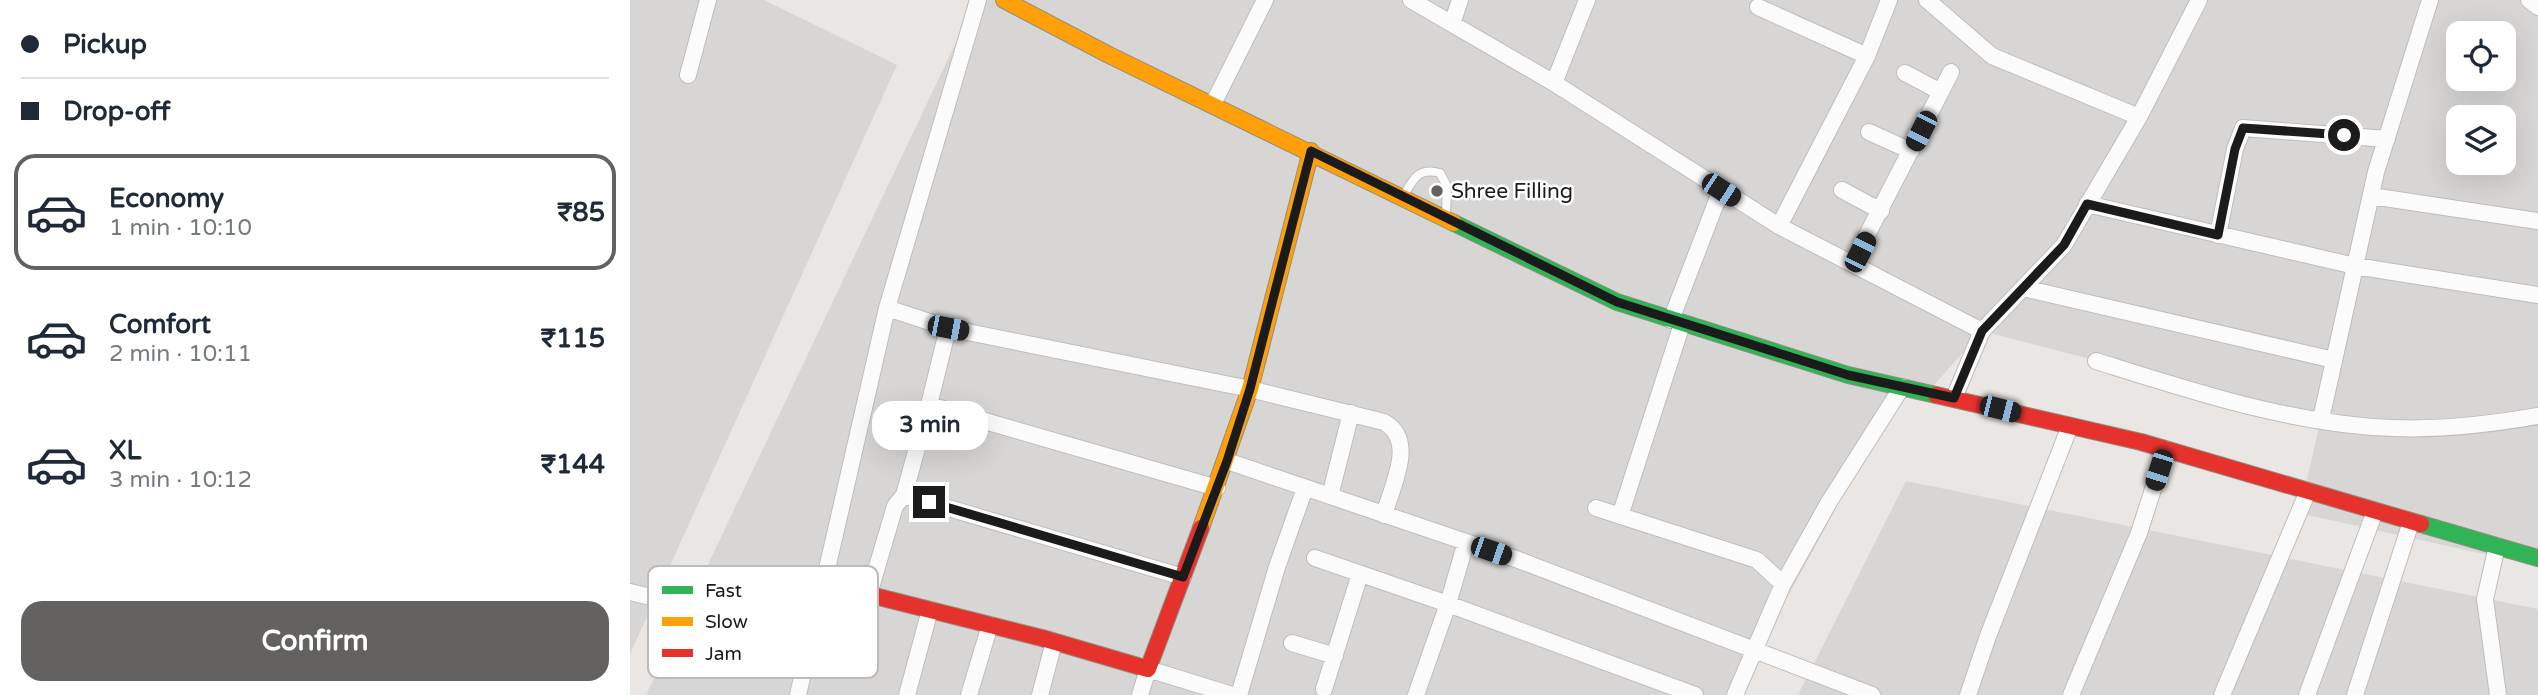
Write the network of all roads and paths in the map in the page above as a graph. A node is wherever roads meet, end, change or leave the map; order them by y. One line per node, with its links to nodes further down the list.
1 (708, 0): 19 (street)
2 (978, 0): 42 (street)
3 (1004, 0): 22 (street)
4 (1265, 0): 22 (street)
5 (1411, 0): 15 (street)
6 (1460, 0): 15 (street)
7 (1587, 0): 20 (street)
8 (1889, 0): 16 (street)
9 (1927, 0): 23 (street)
10 (2199, 0): 23 (street)
11 (2430, 0): 25 (street)
12 (2529, 0): 14 (street)
13 (1758, 7): 16 (street)
14 (2538, 7)
15 (1452, 24): 20 (street)
16 (1867, 56): 36 (street)
17 (1951, 72): 21 (street)
18 (1905, 74): 21 (street)
19 (688, 75)
20 (1554, 83): 28 (street)
21 (1941, 92): 27 (street)
22 (1213, 104): 26 (street)
23 (2139, 117): 32 (street)
24 (1869, 132): 27 (street)
25 (2387, 139): 30 (street); 37 (street)
26 (1311, 151): 31 (street); 49 (street)
27 (1911, 151): 33 (street)
28 (1721, 190): 36 (street); 43 (street)
29 (1842, 191): 33 (street)
30 (2371, 196): 35 (street); 39 (street)
31 (1403, 197): 34 (street); 34 (lane)
32 (2087, 204): 37 (street); 40 (street)
33 (1881, 211): 38 (street)
34 (1446, 218): 43 (street)
35 (2538, 222)
36 (1779, 226): 38 (street)
37 (2218, 235): 39 (street)
38 (1852, 264): 45 (street)
39 (2355, 266): 41 (street); 46 (street)
40 (2023, 288): 45 (street); 46 (street)
41 (2538, 295)
42 (887, 308): 44 (street); 72 (street)
43 (1676, 322): 48 (street); 66 (street)
44 (948, 328): 49 (street); 51 (street)
45 (1982, 331): 50 (street)
46 (2334, 360): 54 (street)
47 (2096, 361): 54 (street)
48 (1902, 387): 50 (street); 76 (street)
49 (1250, 389): 52 (street); 57 (street)
50 (1954, 398): 55 (street)
51 (929, 405): 58 (street); 61 (street)
52 (1350, 413): 62 (street); 65 (street)
53 (2538, 416): 54 (street)
54 (2321, 419)
55 (2070, 426): 56 (street); 99 (street)
56 (2166, 449): 60 (street); 100 (street)
57 (1227, 461): 58 (street); 59 (street)
58 (1217, 488): 75 (street)
59 (1305, 488): 62 (street); 94 (street)
60 (2308, 491): 64 (street); 101 (street)
61 (904, 495): 73 (street); 75 (street)
62 (1330, 496): 65 (street)
63 (1596, 508): 66 (street)
64 (2375, 511): 67 (street); 102 (street)
65 (1384, 515): 68 (street)
66 (1620, 516): 76 (street)
67 (2411, 522): 69 (street); 103 (street)
68 (1466, 542): 80 (street); 85 (street)
69 (2497, 546): 71 (street); 104 (street)
70 (1315, 558): 74 (street)
71 (2538, 558)
72 (827, 566)
73 (877, 566)
74 (1360, 574): 80 (street); 86 (street)
75 (1183, 577): 87 (street)
76 (1783, 584): 85 (street)
77 (630, 592): 78 (street)
78 (648, 596)
79 (878, 596): 81 (street)
80 (1448, 604): 95 (street); 96 (street)
81 (930, 610): 82 (street); 89 (street)
82 (990, 625): 83 (street); 90 (street)
83 (1054, 642): 87 (street); 91 (street)
84 (1292, 643): 86 (street)
85 (1753, 652): 97 (street); 98 (street)
86 (1335, 656): 88 (street)
87 (1148, 669): 92 (street); 93 (street)
88 (1324, 689)
89 (907, 695)
90 (969, 695)
91 (1040, 695)
92 (1140, 695)
93 (1232, 695)
94 (1238, 695)
95 (1416, 695)
96 (1695, 695)
97 (1735, 695)
98 (1872, 695)
99 (1968, 695)
100 (2071, 695)
101 (2222, 695)
102 (2307, 695)
103 (2355, 695)
104 (2498, 695)

